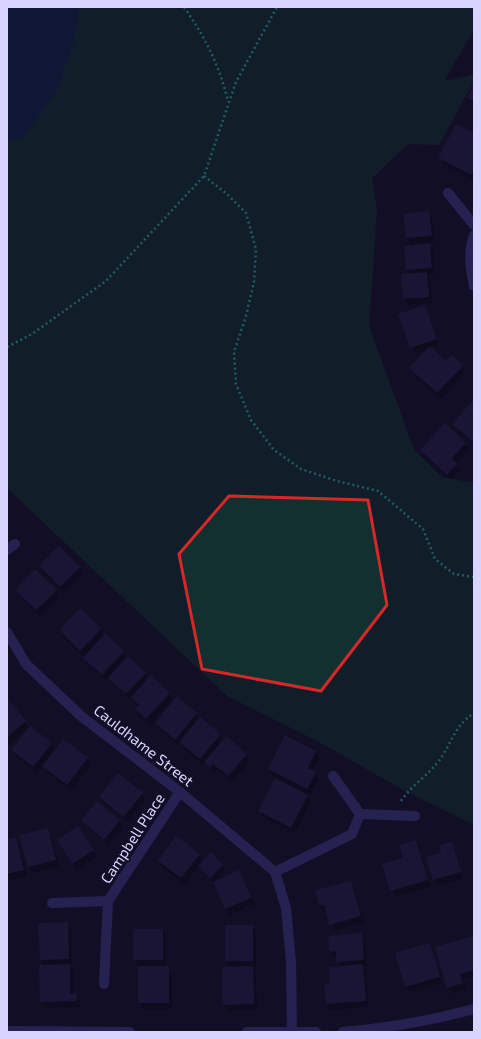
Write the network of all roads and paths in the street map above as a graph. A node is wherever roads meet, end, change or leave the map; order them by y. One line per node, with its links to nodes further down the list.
1 (184, 7): 3 (path)
2 (277, 7): 3 (path)
3 (228, 102): 4 (path)
4 (204, 176): 9 (path); 10 (path)
5 (448, 193): 6 (street)
6 (474, 225)
7 (474, 235): 8 (street)
8 (474, 286)
9 (7, 347)
10 (474, 577)
11 (7, 632): 14 (street, Cauldhame Street)
12 (474, 713): 16 (path)
13 (333, 776): 15 (street)
14 (180, 792): 18 (street, Cauldhame Street); 19 (street, Campbell Place)
15 (360, 814): 16 (street); 18 (street)
16 (392, 815): 17 (street)
17 (415, 816)
18 (275, 872): 26 (street)
19 (108, 902): 20 (street, Campbell Place); 21 (street, Campbell Place)
20 (52, 903)
21 (104, 984)
22 (474, 1009): 28 (street)
23 (7, 1031): 24 (street)
24 (130, 1032)
25 (247, 1032): 26 (street)
26 (292, 1032): 27 (street)
27 (316, 1032)
28 (343, 1032)

